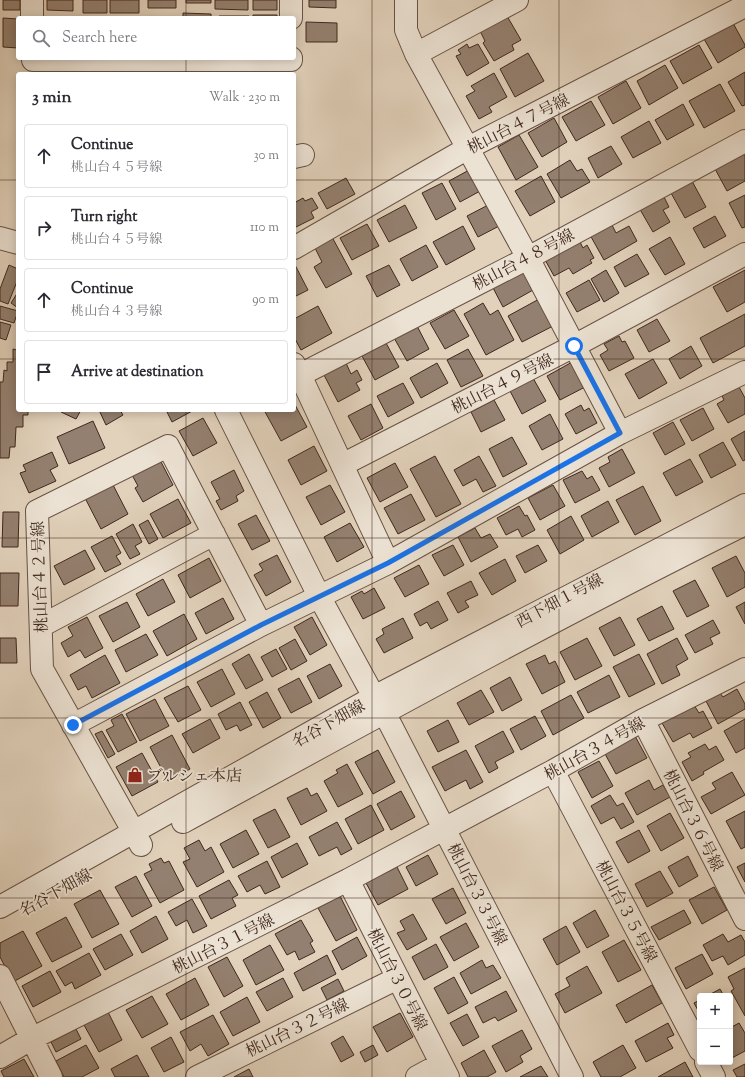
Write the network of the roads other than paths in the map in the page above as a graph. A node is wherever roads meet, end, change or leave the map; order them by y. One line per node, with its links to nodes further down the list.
1 (32, 0): 6 (street)
2 (291, 0): 7 (street)
3 (406, 0): 8 (street)
4 (517, 0): 8 (street)
5 (745, 6): 12 (street, 桃山台４７号線)
6 (32, 16)
7 (291, 16)
8 (416, 54): 12 (street)
9 (33, 60): 10 (street)
10 (291, 60)
11 (745, 141): 17 (street, 桃山台４８号線)
12 (468, 148): 15 (street, 桃山台４７号線); 17 (street)
13 (0, 238): 14 (street)
14 (16, 242)
15 (296, 247)
16 (745, 254): 18 (street, 桃山台４９号線)
17 (528, 258): 18 (street); 19 (street, 桃山台４８号線)
18 (574, 346): 22 (street); 23 (street, 桃山台４９号線)
19 (297, 369): 23 (street)
20 (745, 372): 22 (street)
21 (227, 412): 28 (street, 名谷下畑線)
22 (620, 433): 27 (street)
23 (342, 465): 27 (street)
24 (745, 505): 32 (street, 西下畑１号線)
25 (745, 524): 32 (street, 西下畑１号線)
26 (214, 534): 29 (street, 桃山台４２号線); 30 (street); 30 (street, 桃山台４２号線)
27 (388, 563): 28 (street)
28 (319, 596): 29 (street); 32 (street, 名谷下畑線)
29 (261, 625): 34 (street)
30 (41, 626): 34 (street, 桃山台４２号線)
31 (745, 669): 33 (street, 桃山台３４号線)
32 (379, 705): 36 (street, 桃山台３３号線); 37 (street, 名谷下畑線)
33 (643, 720): 35 (street, 桃山台３４号線); 40 (street, 桃山台３６号線)
34 (73, 725): 37 (street, 桃山台４２号線)
35 (553, 771): 36 (street, 桃山台３４号線); 45 (street, 桃山台３５号線)
36 (445, 829): 38 (street, 桃山台３１号線); 52 (street, 桃山台３３号線)
37 (137, 839): 39 (street, 名谷下畑線); 41 (street, 名谷下畑線)
38 (348, 880): 43 (street, 桃山台３０号線); 44 (street, 桃山台３１号線)
39 (0, 907)
40 (745, 919)
41 (0, 922)
42 (0, 976): 44 (street)
43 (398, 978): 48 (street, 桃山台３０号線); 50 (street, 桃山台３２号線)
44 (32, 1039): 46 (street, 桃山台３１号線); 49 (street)
45 (697, 1044)
46 (0, 1057)
47 (708, 1065): 53 (street)
48 (445, 1071): 51 (street)
49 (51, 1077)
50 (197, 1077)
51 (417, 1077)
52 (572, 1077)
53 (714, 1077)

